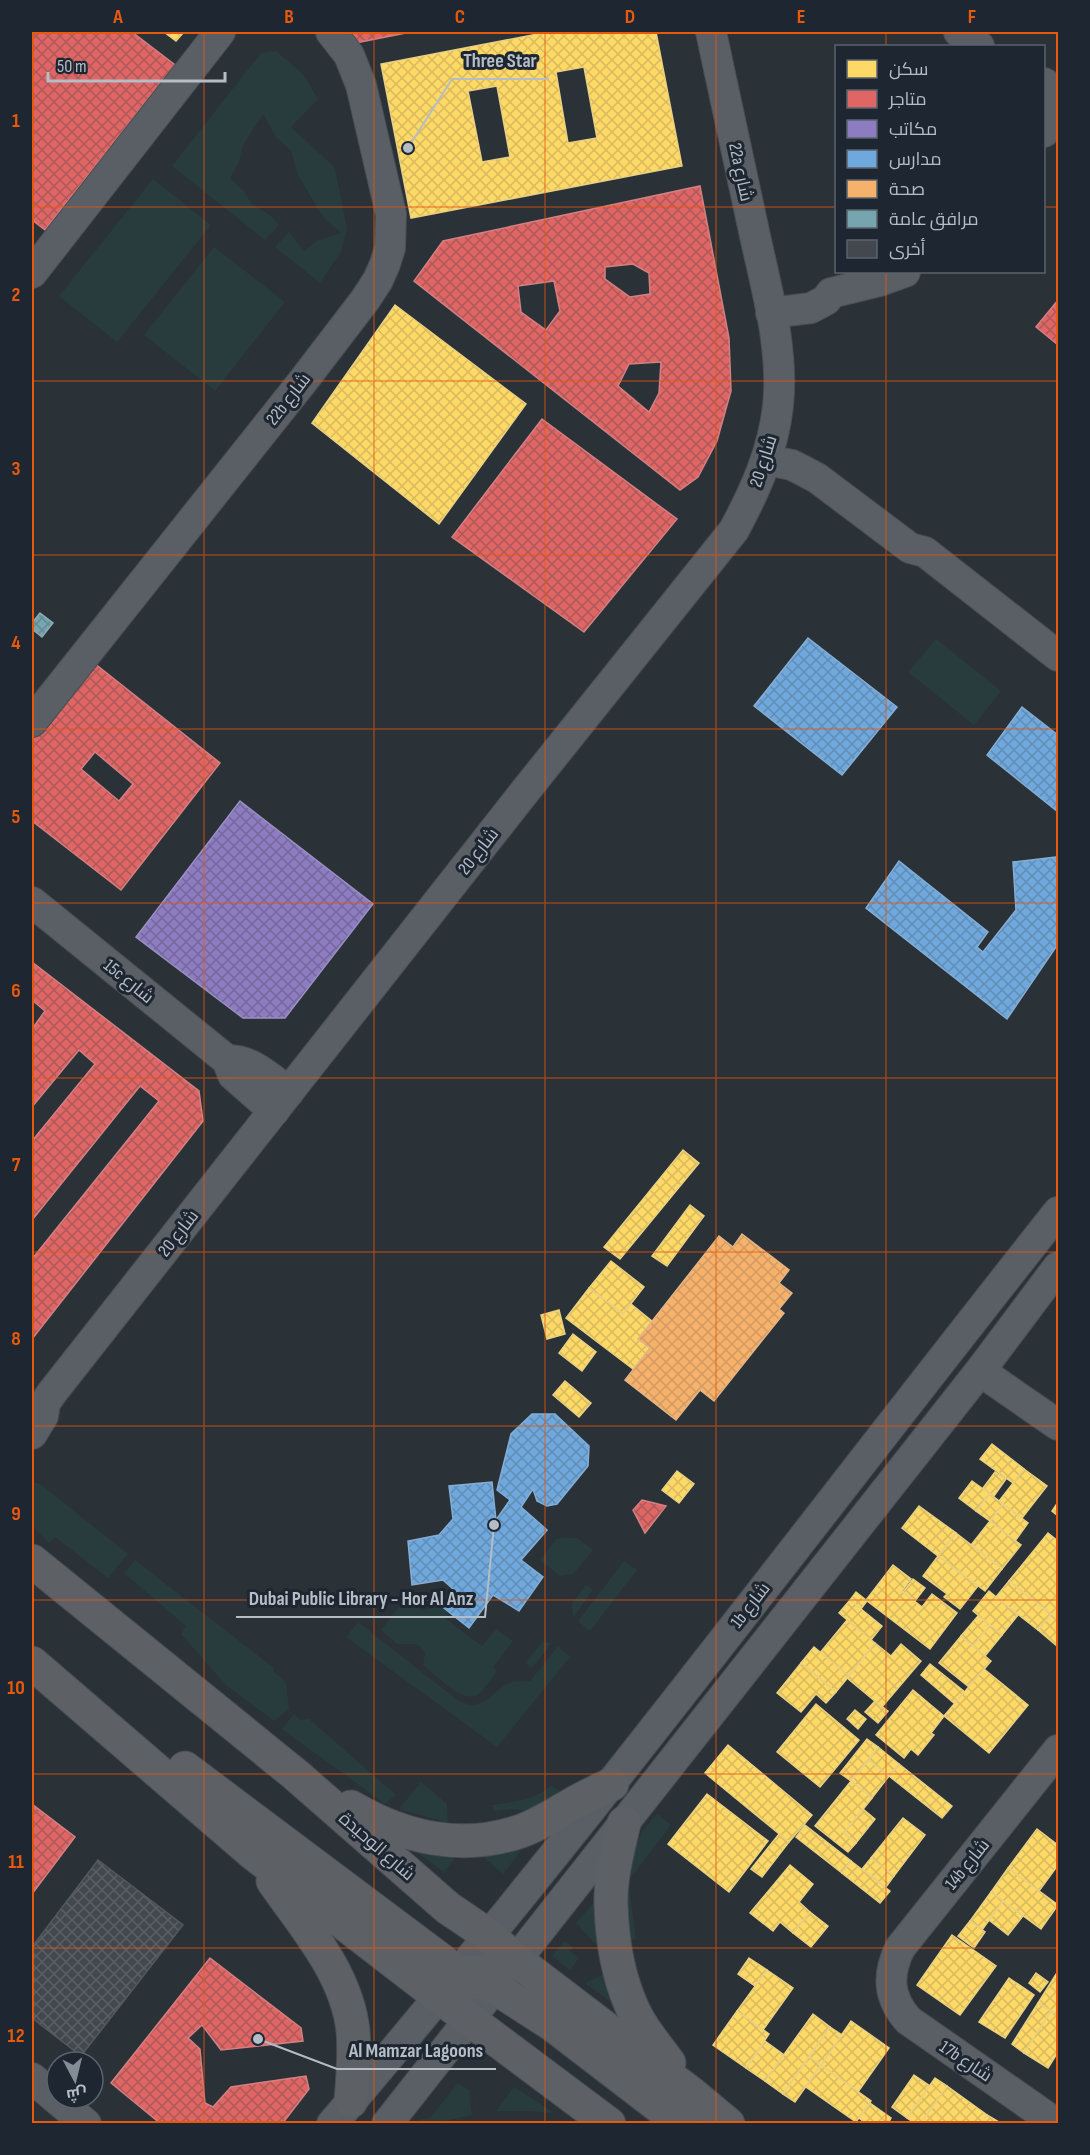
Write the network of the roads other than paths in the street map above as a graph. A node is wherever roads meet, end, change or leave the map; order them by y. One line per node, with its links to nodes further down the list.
1 (220, 32): 8 (street)
2 (331, 32): 15 (street, 22b شارع)
3 (711, 32): 10 (street, 22a شارع)
4 (959, 32): 5 (street)
5 (978, 45)
6 (1045, 87): 7 (street)
7 (1052, 112)
8 (32, 273)
9 (902, 273): 10 (street)
10 (769, 303): 11 (street, شارع 20)
11 (766, 460): 12 (street); 17 (street, شارع 20)
12 (910, 548): 13 (street); 14 (street)
13 (1059, 656)
14 (1059, 673)
15 (32, 722)
16 (32, 902): 17 (street, 15c شارع)
17 (281, 1102): 21 (street, شارع 20)
18 (1059, 1212): 30 (street, 1b شارع)
19 (1059, 1267): 20 (street, 1b شارع)
20 (980, 1371): 22 (street); 31 (street, 1b شارع)
21 (38, 1406): 23 (street, شارع 20)
22 (1059, 1425)
23 (32, 1434)
24 (32, 1561): 28 (main road, شارع الوحيدة)
25 (32, 1663): 27 (main road)
26 (1059, 1750): 29 (street, 14b شارع)
27 (134, 1751): 32 (main road); 35 (main road)
28 (296, 1775): 30 (main road); 33 (main road, شارع الوحيدة)
29 (1049, 1782): 36 (street, 14b شارع)
30 (612, 1784): 33 (street, 1b شارع)
31 (624, 1823): 34 (street, 1b شارع); 40 (main road)
32 (255, 1855): 35 (main road); 41 (main road)
33 (488, 1935): 34 (main road, شارع الوحيدة); 35 (street, 1b شارع)
34 (516, 1960): 35 (main road); 37 (street, 1b شارع); 40 (main road, شارع الوحيدة)
35 (447, 1984): 37 (main road); 38 (main road); 41 (street, 1b شارع)
36 (891, 1986): 46 (street, 17b شارع)
37 (494, 1987): 38 (street, 1b شارع); 40 (main road)
38 (469, 2019): 43 (street, 1b شارع); 44 (main road)
39 (32, 2078): 42 (street)
40 (687, 2109): 45 (main road, شارع الوحيدة)
41 (341, 2112)
42 (71, 2119)
43 (387, 2124)
44 (609, 2124)
45 (728, 2124)
46 (1057, 2124)

